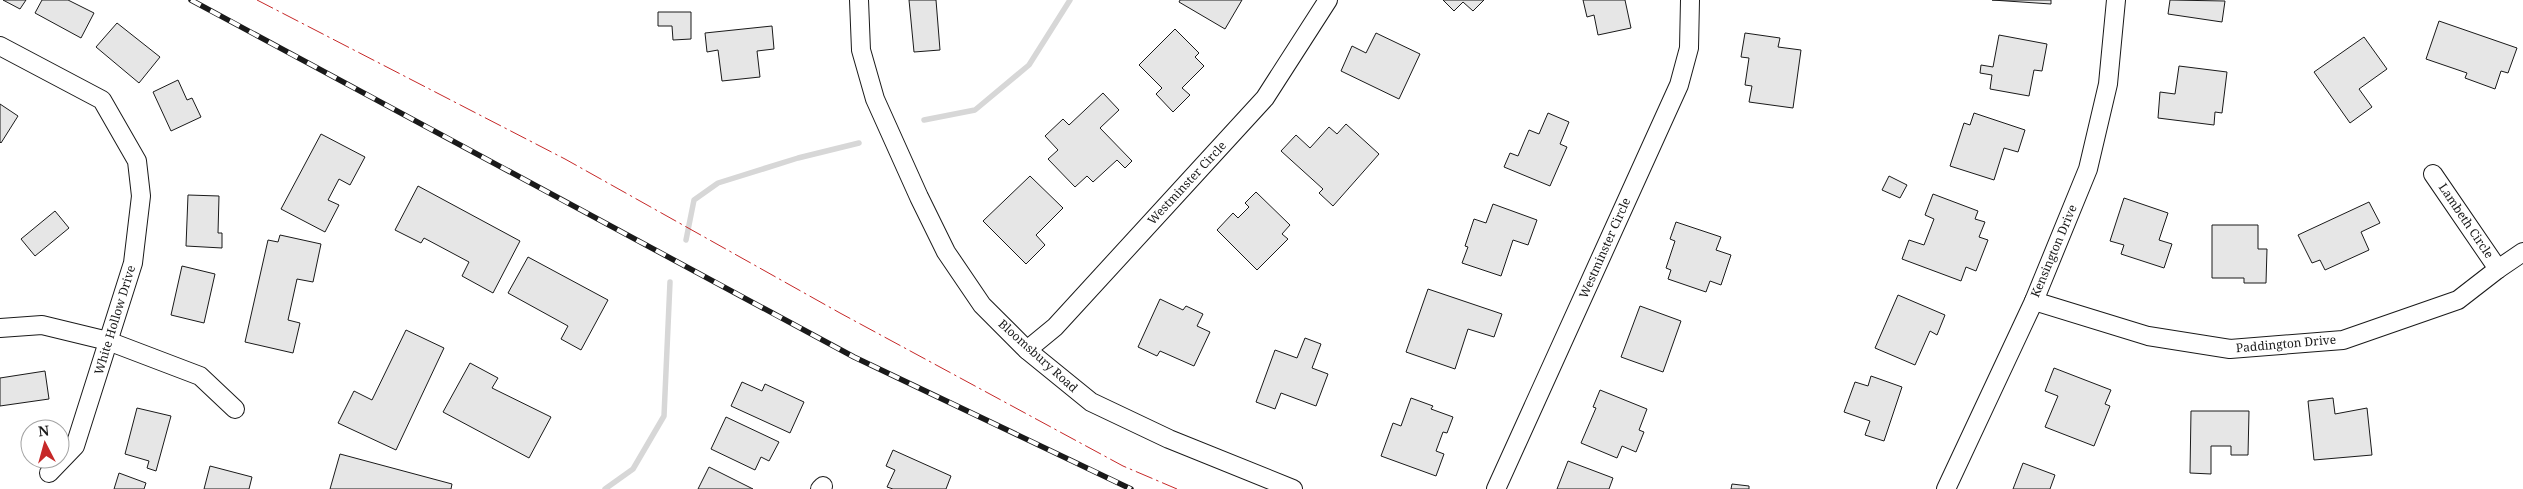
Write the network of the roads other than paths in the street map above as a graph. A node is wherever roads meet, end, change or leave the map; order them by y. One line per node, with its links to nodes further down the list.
1 (860, 0): 12 (street, Bloomsbury Road)
2 (1328, 0): 12 (street, Westminster Circle)
3 (1690, 0): 16 (street, Westminster Circle)
4 (2116, 0): 9 (street, Kensington Drive)
5 (0, 46): 11 (street, White Hollow Drive)
6 (2433, 174): 8 (street, Lambeth Circle)
7 (2523, 252): 8 (street, Paddington Drive)
8 (2498, 269): 9 (street, Paddington Drive)
9 (2034, 300): 17 (street, Kensington Drive)
10 (0, 328): 11 (street)
11 (108, 341): 13 (street); 14 (street, White Hollow Drive)
12 (1027, 350): 15 (street, Bloomsbury Road)
13 (235, 408)
14 (49, 473)
15 (1292, 489)
16 (1496, 489)
17 (1946, 489)

